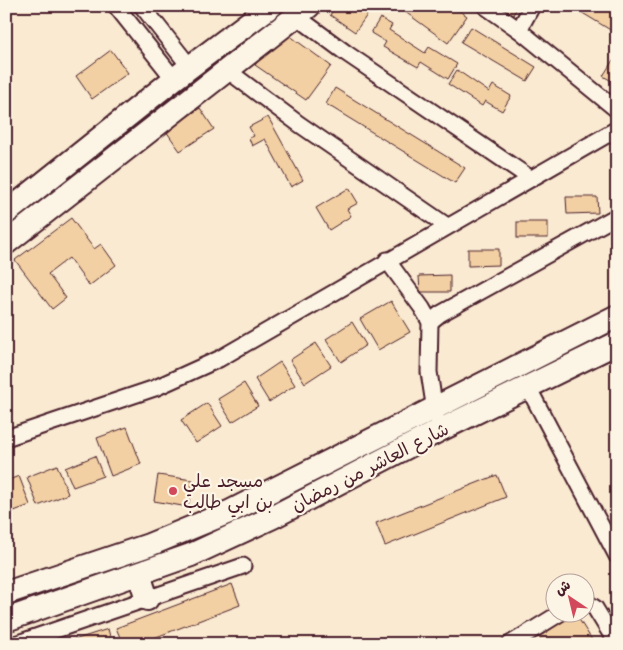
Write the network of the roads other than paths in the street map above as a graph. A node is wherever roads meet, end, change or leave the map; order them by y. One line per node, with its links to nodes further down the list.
1 (116, 6): 9 (street)
2 (142, 6): 9 (street)
3 (271, 6): 9 (main road)
4 (485, 6): 7 (street)
5 (532, 6): 7 (street)
6 (303, 11): 8 (main road); 12 (street)
7 (519, 30): 10 (street)
8 (227, 70): 15 (street); 16 (main road)
9 (182, 73): 13 (main road)
10 (617, 110)
11 (617, 129): 12 (street)
12 (530, 178): 15 (street)
13 (6, 213)
14 (617, 216): 19 (street)
15 (447, 226): 17 (street)
16 (6, 243)
17 (387, 260): 19 (street); 24 (street)
18 (617, 316): 22 (main road, شارع العاشر من رمضان)
19 (430, 322): 22 (street)
20 (617, 342): 21 (main road, شارع العاشر من رمضان)
21 (528, 387): 23 (main road, شارع العاشر من رمضان); 26 (street)
22 (434, 408): 23 (street); 25 (main road, شارع العاشر من رمضان)
23 (440, 430): 28 (main road, شارع العاشر من رمضان)
24 (6, 438)
25 (149, 545): 28 (main road); 29 (main road, شارع العاشر من رمضان)
26 (617, 556)
27 (243, 566): 30 (street)
28 (149, 571): 30 (main road); 32 (main road, شارع العاشر من رمضان)
29 (6, 593)
30 (147, 598): 34 (street)
31 (596, 610): 36 (street)
32 (6, 620)
33 (546, 622): 35 (street)
34 (15, 644)
35 (510, 644)
36 (617, 644)

